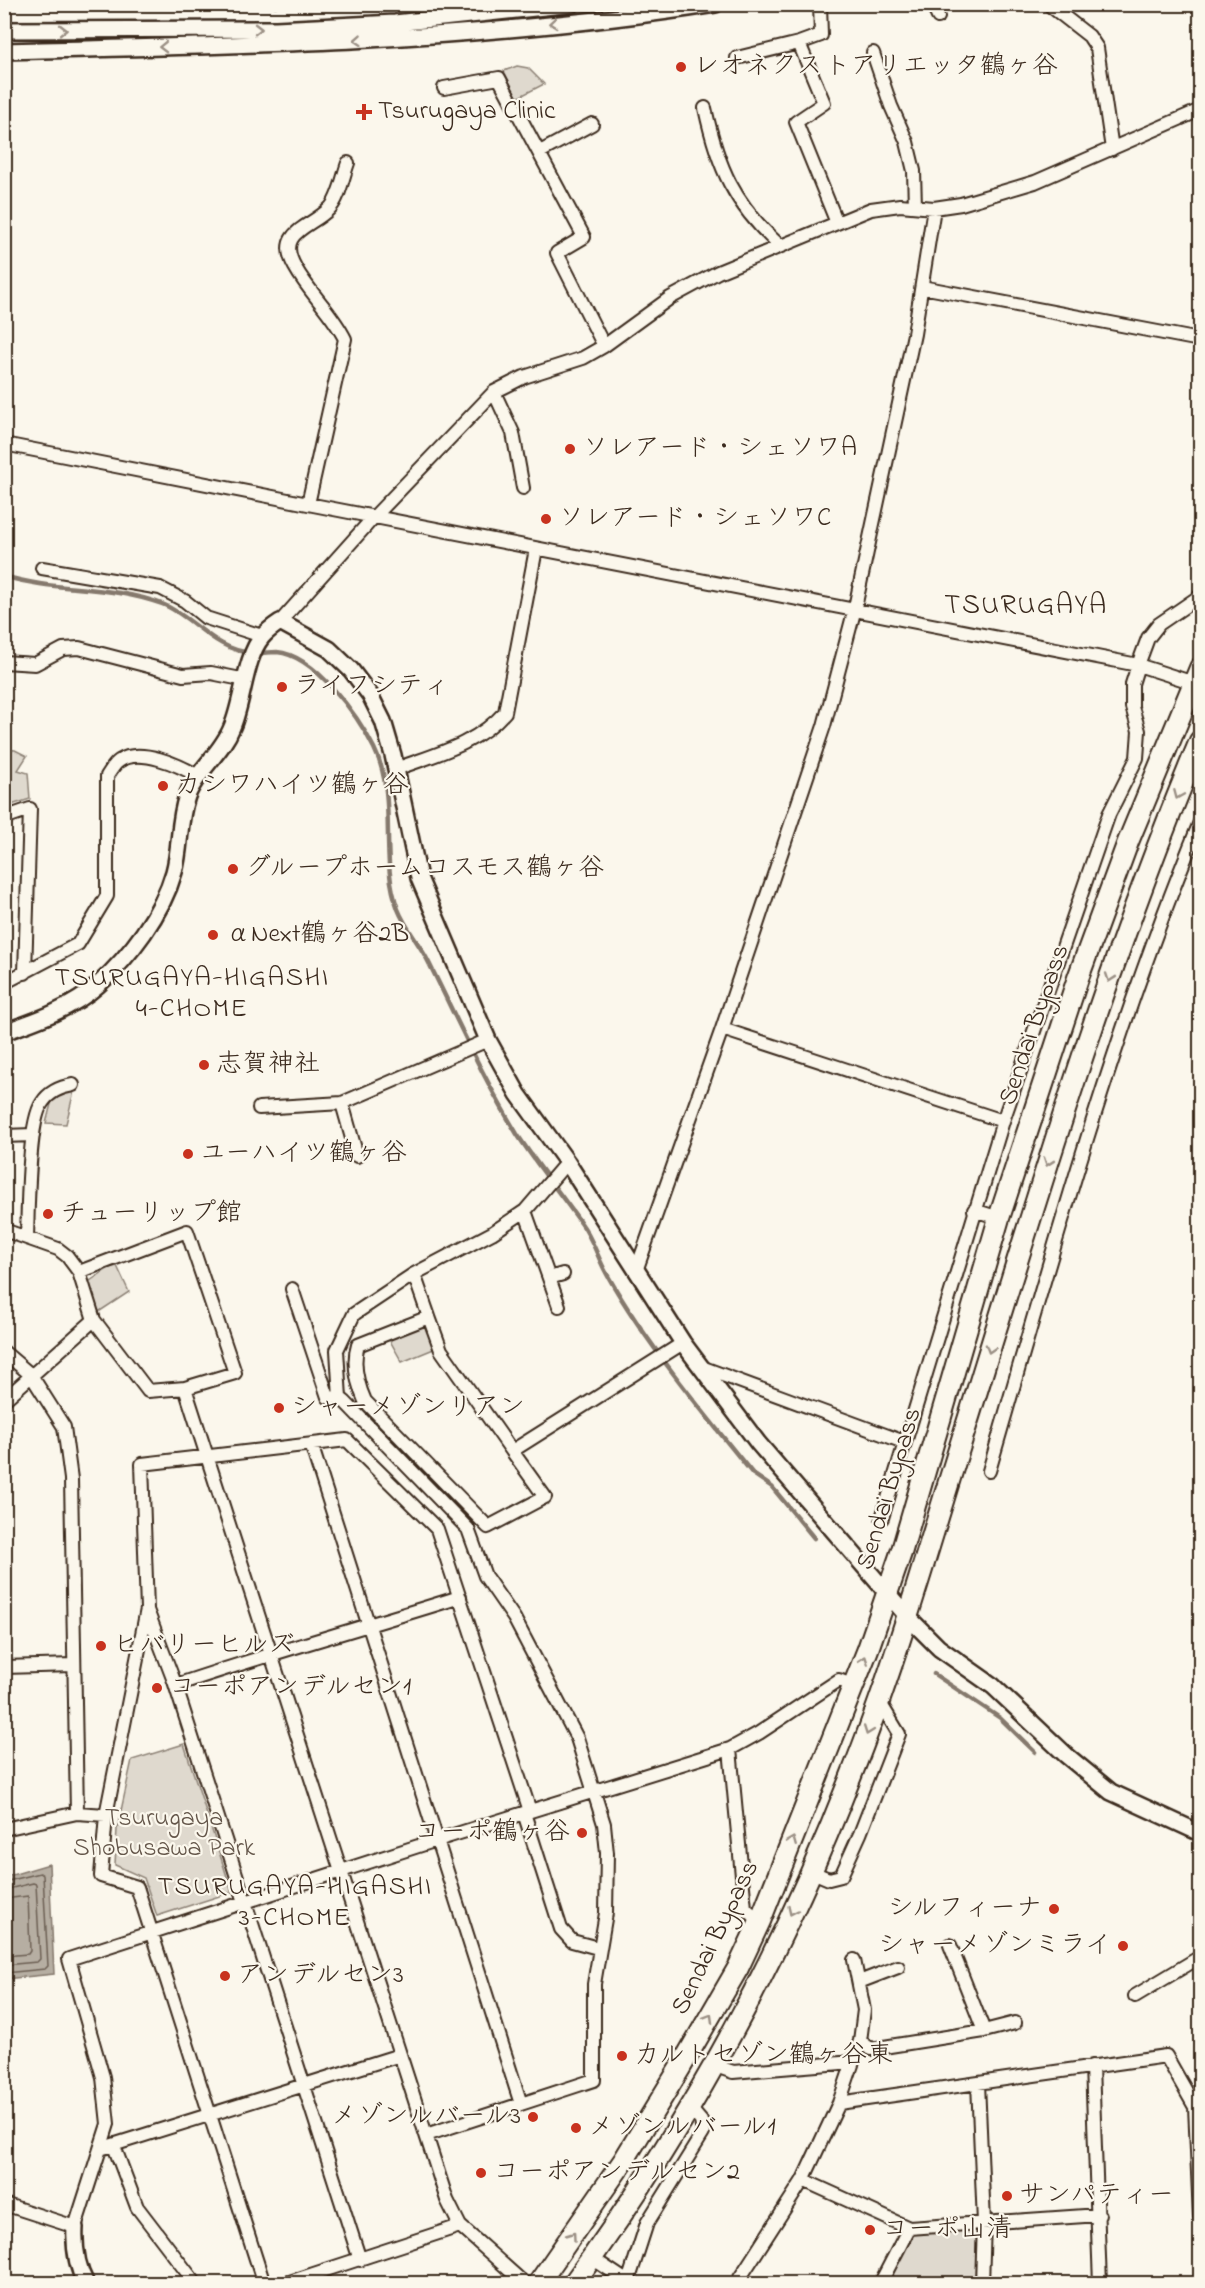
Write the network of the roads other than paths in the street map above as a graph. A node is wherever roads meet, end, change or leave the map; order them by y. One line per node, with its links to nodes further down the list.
1 (572, 4): 7 (street, one-way to 1)
2 (715, 4): 9 (street, one-way to 9)
3 (820, 4): 8 (street)
4 (932, 4): 6 (street)
5 (1048, 4): 16 (street)
6 (938, 17)
7 (4, 30)
8 (799, 43): 11 (street); 21 (street)
9 (4, 51)
10 (873, 53): 19 (street)
11 (737, 58)
12 (444, 88): 17 (street)
13 (705, 108): 22 (street)
14 (1200, 110): 16 (street)
15 (592, 124): 17 (street)
16 (1112, 149): 20 (street)
17 (540, 152): 25 (street)
18 (348, 163): 29 (street)
19 (915, 206): 20 (street); 21 (street)
20 (934, 208): 23 (street)
21 (837, 223): 22 (street)
22 (780, 246): 25 (street)
23 (922, 287): 24 (street); 34 (street)
24 (1200, 340)
25 (604, 346): 26 (street)
26 (494, 392): 28 (street); 30 (street)
27 (4, 444): 29 (street)
28 (523, 488)
29 (308, 504): 30 (street)
30 (373, 518): 31 (street); 35 (street)
31 (537, 549): 34 (street); 42 (street)
32 (42, 568): 36 (street)
33 (1200, 596): 38 (street)
34 (854, 612): 38 (street); 48 (street)
35 (279, 621): 36 (street); 42 (street)
36 (260, 640): 40 (street)
37 (4, 662): 40 (street)
38 (1138, 665): 39 (street); 54 (street)
39 (1197, 676): 61 (highway, Sendai Bypass)
40 (246, 680): 43 (street)
41 (1200, 741): 89 (highway, one-way to 89)
42 (396, 769): 50 (street)
43 (198, 776): 46 (street); 49 (street)
44 (4, 818): 46 (street)
45 (1200, 822): 84 (street)
46 (25, 973): 47 (street)
47 (4, 982)
48 (722, 1029): 54 (street); 64 (street)
49 (4, 1032)
50 (477, 1044): 52 (street); 58 (street)
51 (73, 1085): 55 (street)
52 (342, 1103): 53 (street); 57 (street)
53 (259, 1108)
54 (1003, 1121): 60 (street)
55 (33, 1135): 56 (street); 63 (street)
56 (4, 1136)
57 (357, 1156)
58 (567, 1162): 59 (street); 64 (street)
59 (525, 1210): 66 (street); 68 (street)
60 (974, 1210): 61 (street); 80 (street)
61 (999, 1218): 86 (highway, Sendai Bypass)
62 (4, 1230): 63 (street)
63 (27, 1238): 65 (street)
64 (637, 1268): 73 (street)
65 (79, 1272): 72 (street); 77 (street)
66 (414, 1274): 71 (street); 78 (street)
67 (563, 1274): 68 (street)
68 (549, 1278): 70 (street)
69 (292, 1289): 78 (street)
70 (559, 1306)
71 (429, 1317): 82 (street); 82 (street)
72 (94, 1320): 76 (street); 77 (street)
73 (683, 1343): 75 (street); 82 (street)
74 (4, 1352): 76 (street)
75 (701, 1367): 80 (street); 86 (street)
76 (31, 1375): 79 (street); 92 (street)
77 (185, 1388): 83 (street)
78 (340, 1398): 98 (street)
79 (4, 1400)
80 (904, 1442): 85 (street)
81 (311, 1444): 83 (street); 87 (street); 90 (street)
82 (512, 1451)
83 (208, 1455): 88 (street); 91 (street)
84 (988, 1471)
85 (882, 1518)
86 (886, 1593): 89 (street); 95 (highway, Sendai Bypass, one-way to 86)
87 (460, 1597): 90 (street); 99 (street)
88 (147, 1609): 94 (street); 101 (street)
89 (907, 1616): 96 (highway); 103 (street)
90 (369, 1626): 91 (street); 104 (street)
91 (271, 1653): 94 (street); 105 (street)
92 (73, 1665): 93 (street); 100 (street)
93 (4, 1666)
94 (176, 1685): 107 (street)
95 (855, 1686): 97 (street); 108 (highway, Sendai Bypass, one-way to 95)
96 (879, 1701): 106 (highway, one-way to 106); 106 (street)
97 (730, 1749): 98 (street); 108 (street)
98 (594, 1791): 99 (street); 110 (street)
99 (527, 1812): 104 (street); 110 (street)
100 (77, 1813): 101 (street); 102 (street)
101 (106, 1815): 109 (street)
102 (4, 1829)
103 (1200, 1833)
104 (437, 1839): 105 (street); 127 (street)
105 (340, 1871): 107 (street); 120 (street)
106 (810, 1871): 122 (highway, one-way to 122)
107 (245, 1902): 109 (street); 125 (street)
108 (760, 1921): 149 (highway, Sendai Bypass, one-way to 108)
109 (151, 1933): 130 (street); 133 (street)
110 (598, 1948): 127 (street)
111 (950, 1954): 118 (street)
112 (1200, 1957): 116 (street)
113 (854, 1960): 115 (street)
114 (898, 1968): 115 (street)
115 (859, 1982): 119 (street)
116 (1135, 1995)
117 (1015, 2023): 118 (street)
118 (984, 2031): 119 (street)
119 (860, 2041): 121 (street)
120 (400, 2055): 125 (street); 131 (street)
121 (853, 2062): 122 (street); 126 (street)
122 (713, 2065): 128 (highway)
123 (1092, 2067): 124 (street); 129 (street); 136 (street)
124 (978, 2083): 126 (street); 138 (street)
125 (302, 2085): 130 (street); 143 (street)
126 (839, 2103): 134 (street)
127 (521, 2104): 131 (street)
128 (689, 2107): 142 (highway); 151 (street)
129 (1198, 2107): 137 (street)
130 (210, 2115): 132 (street); 146 (street)
131 (426, 2135): 139 (street)
132 (114, 2146): 133 (street); 145 (street)
133 (100, 2149): 140 (street)
134 (803, 2180): 141 (street); 152 (street)
135 (4, 2204): 140 (street)
136 (1099, 2215): 138 (street); 155 (street)
137 (1200, 2217)
138 (984, 2223): 141 (street); 154 (street)
139 (459, 2226): 143 (street); 148 (street)
140 (75, 2228): 144 (street)
141 (909, 2228): 153 (street)
142 (591, 2258): 150 (highway); 151 (street)
143 (360, 2260): 147 (street)
144 (86, 2283)
145 (196, 2283)
146 (264, 2283)
147 (283, 2283)
148 (525, 2283)
149 (538, 2283)
150 (573, 2283)
151 (629, 2283)
152 (736, 2283)
153 (880, 2283)
154 (982, 2283)
155 (1100, 2283)

